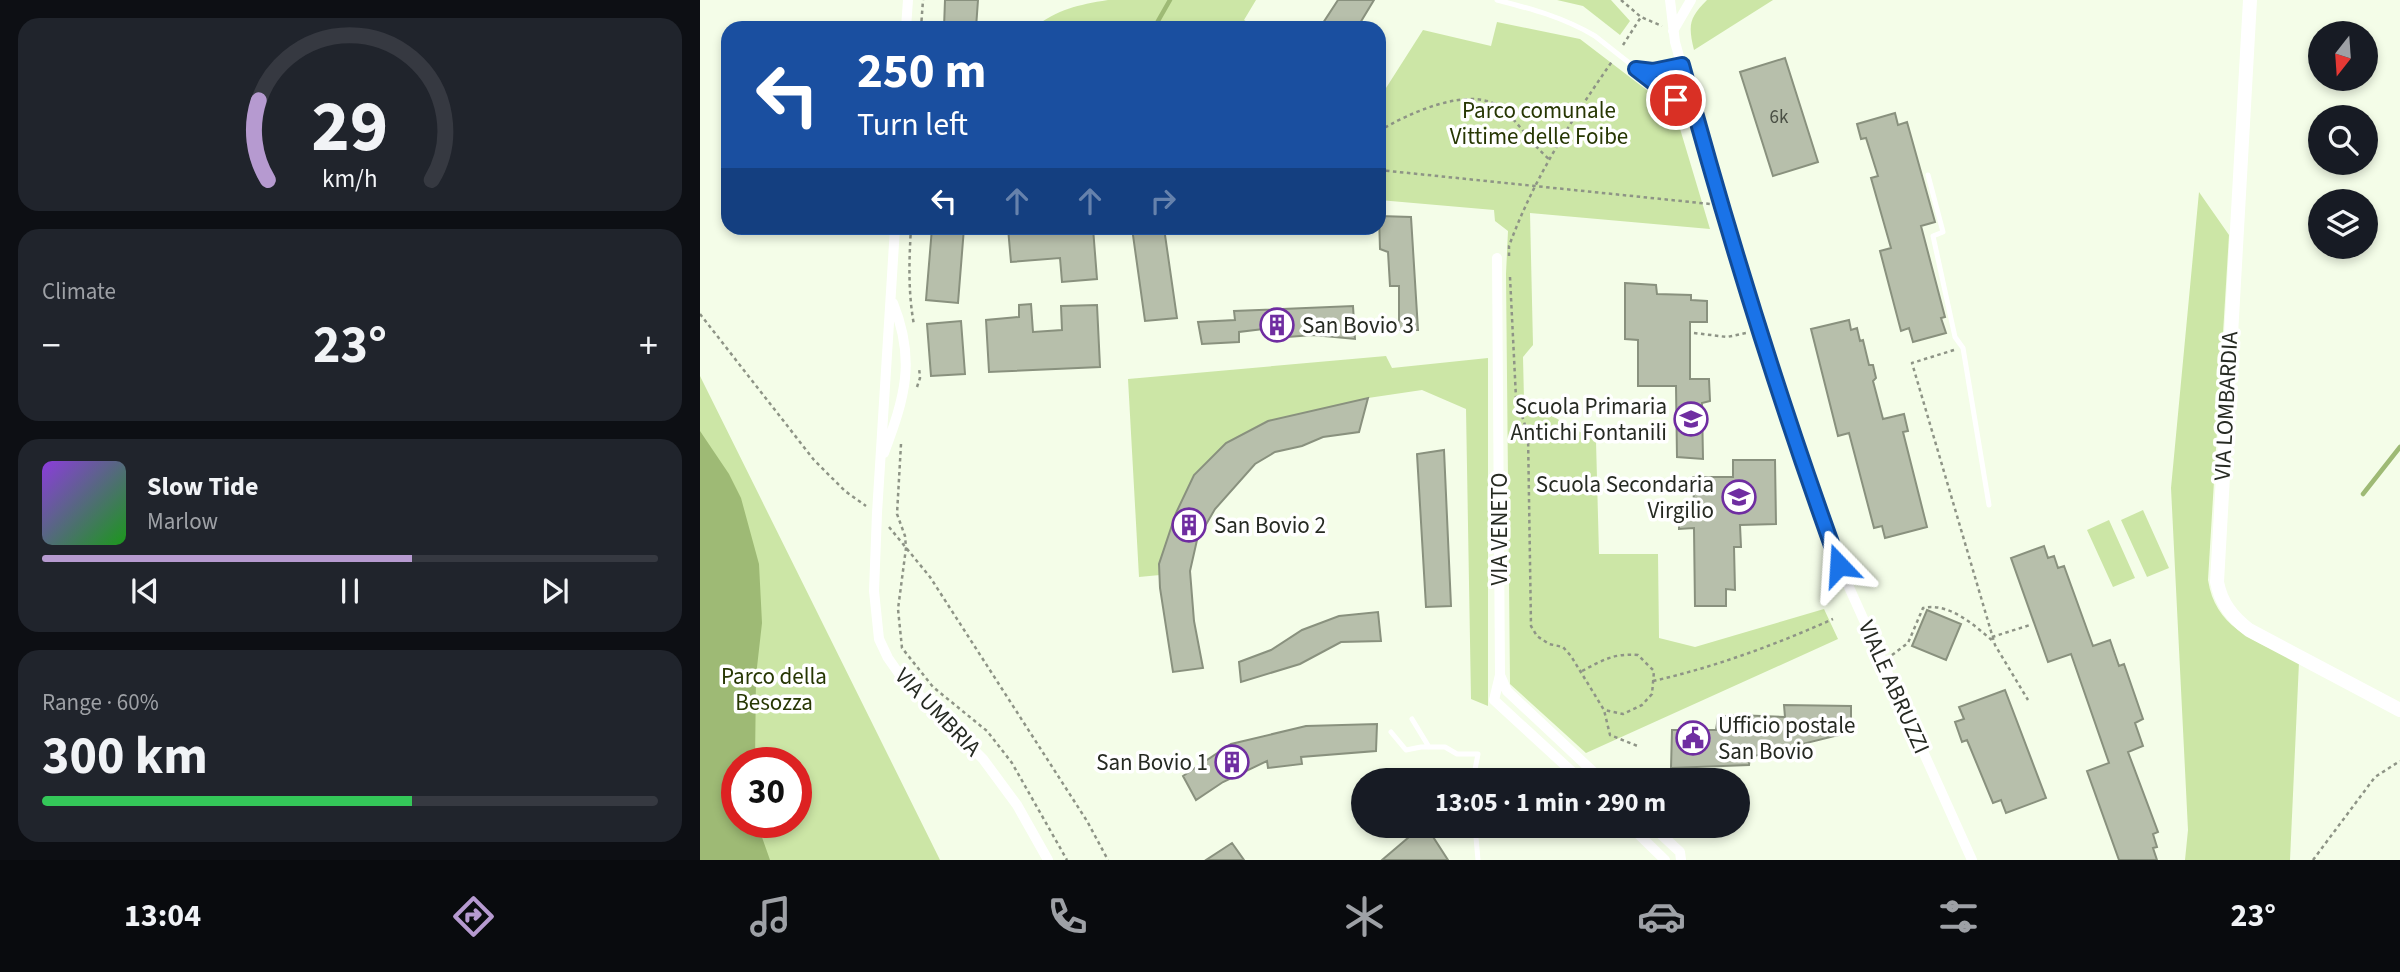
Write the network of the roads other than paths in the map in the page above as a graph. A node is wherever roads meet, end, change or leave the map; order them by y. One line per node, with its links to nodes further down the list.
1 (908, 0): 6 (street)
2 (1497, 0): 9 (lane)
3 (1670, 0): 7 (street, VIALE ABRUZZI)
4 (1691, 0): 7 (street)
5 (2250, 0): 18 (street, VIA LOMBARDIA)
6 (906, 21)
7 (1673, 31): 8 (street, VIALE ABRUZZI)
8 (1682, 65): 9 (lane); 10 (street, VIALE ABRUZZI)
9 (1636, 69): 10 (lane)
10 (1696, 116): 32 (street, VIALE ABRUZZI)
11 (1928, 175): 16 (lane)
12 (895, 235): 14 (street, VIA UMBRIA)
13 (1497, 258): 17 (street, VIA VENETO)
14 (892, 300): 15 (street, VIA UMBRIA); 15 (street, VIA UMBRIA)
15 (879, 465): 28 (street, VIA UMBRIA)
16 (1989, 505)
17 (1500, 675): 23 (street, VIA VENETO); 24 (street)
18 (2400, 710)
19 (1412, 719): 21 (lane)
20 (1391, 732): 21 (lane)
21 (1429, 747): 22 (lane)
22 (1475, 768)
23 (1568, 768)
24 (1589, 768)
25 (1476, 838): 29 (lane)
26 (1642, 838): 30 (street)
27 (1665, 838): 31 (street)
28 (1048, 860)
29 (1478, 860)
30 (1665, 860)
31 (1681, 860)
32 (1972, 860)

